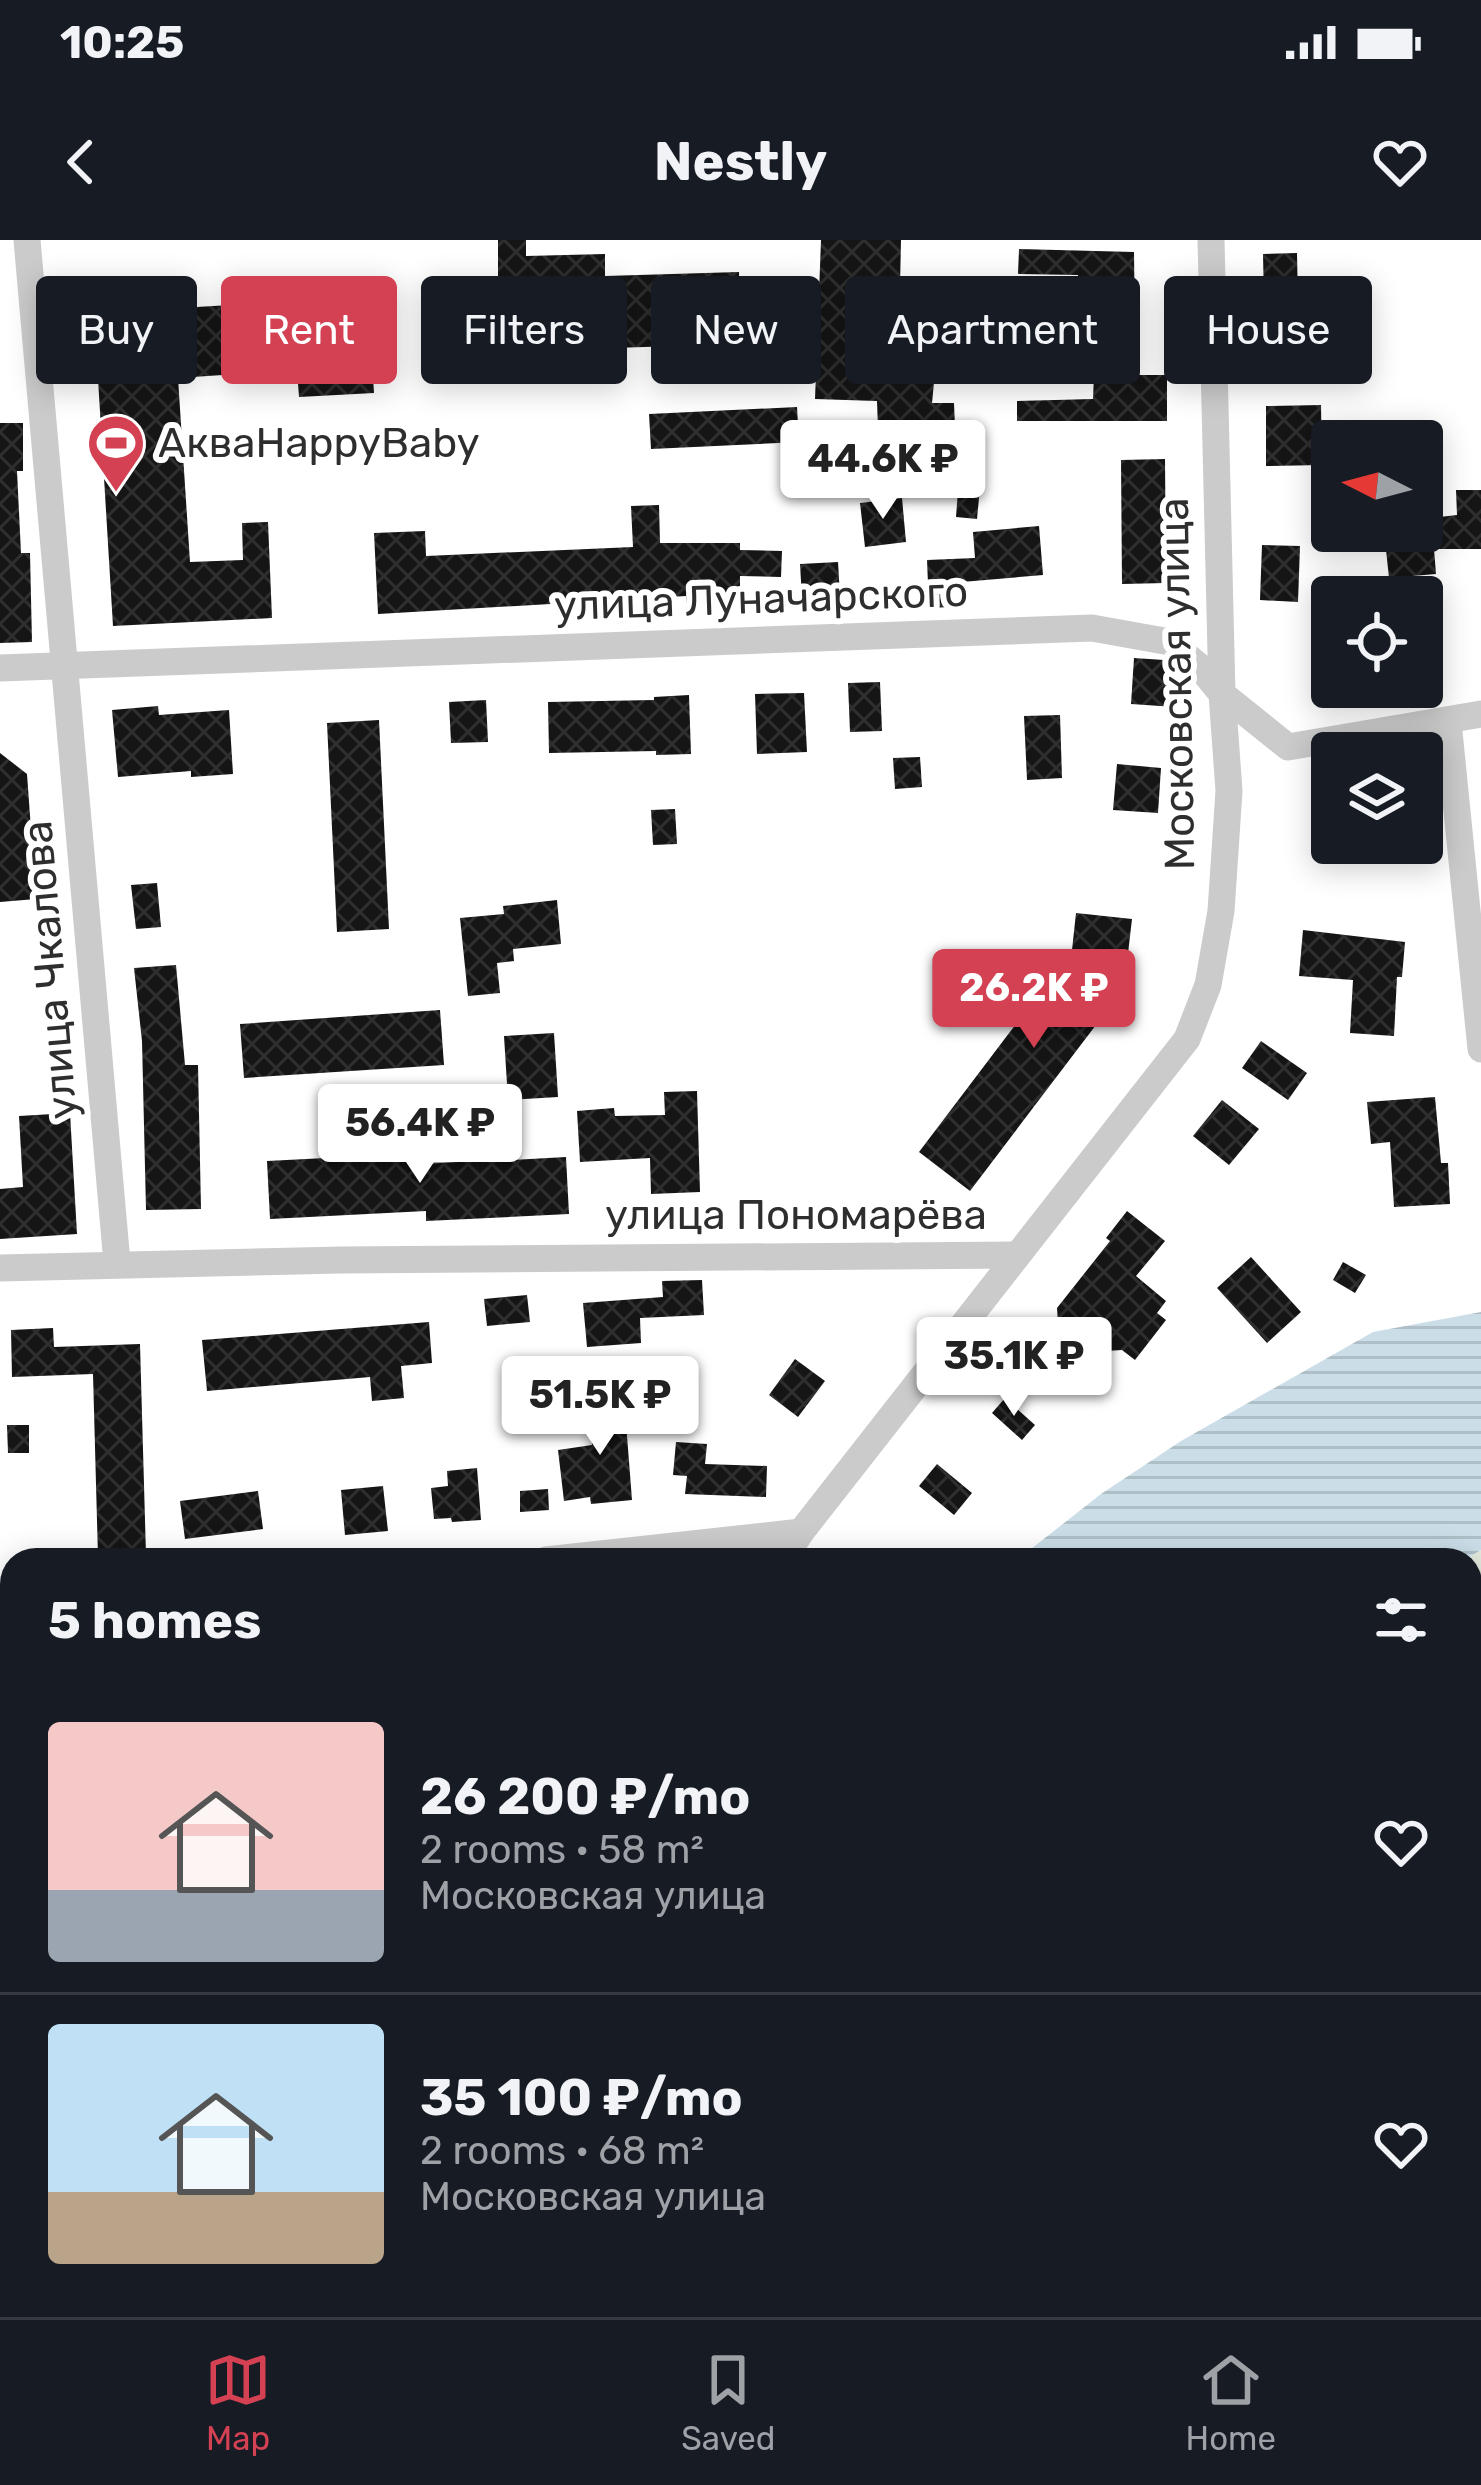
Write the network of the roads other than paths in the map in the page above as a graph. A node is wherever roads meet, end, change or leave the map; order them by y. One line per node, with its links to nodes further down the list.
1 (27, 240): 3 (street, улица Чкалова)
2 (1211, 240): 5 (street, Московская улица)
3 (66, 666): 4 (street, улица Луначарского); 5 (street, улица Луначарского); 10 (street, улица Чкалова)
4 (0, 668)
5 (1222, 694): 7 (street, улица Луначарского); 9 (street, Московская улица)
6 (1481, 714): 7 (street, улица Луначарского)
7 (1448, 722): 8 (street)
8 (1481, 1048)
9 (1017, 1255): 10 (street, улица Пономарёва); 12 (street, Московская улица)
10 (117, 1263): 11 (street, улица Пономарёва)
11 (0, 1268)
12 (801, 1532): 13 (street); 14 (street, Московская улица)
13 (655, 1548)
14 (791, 1548)

